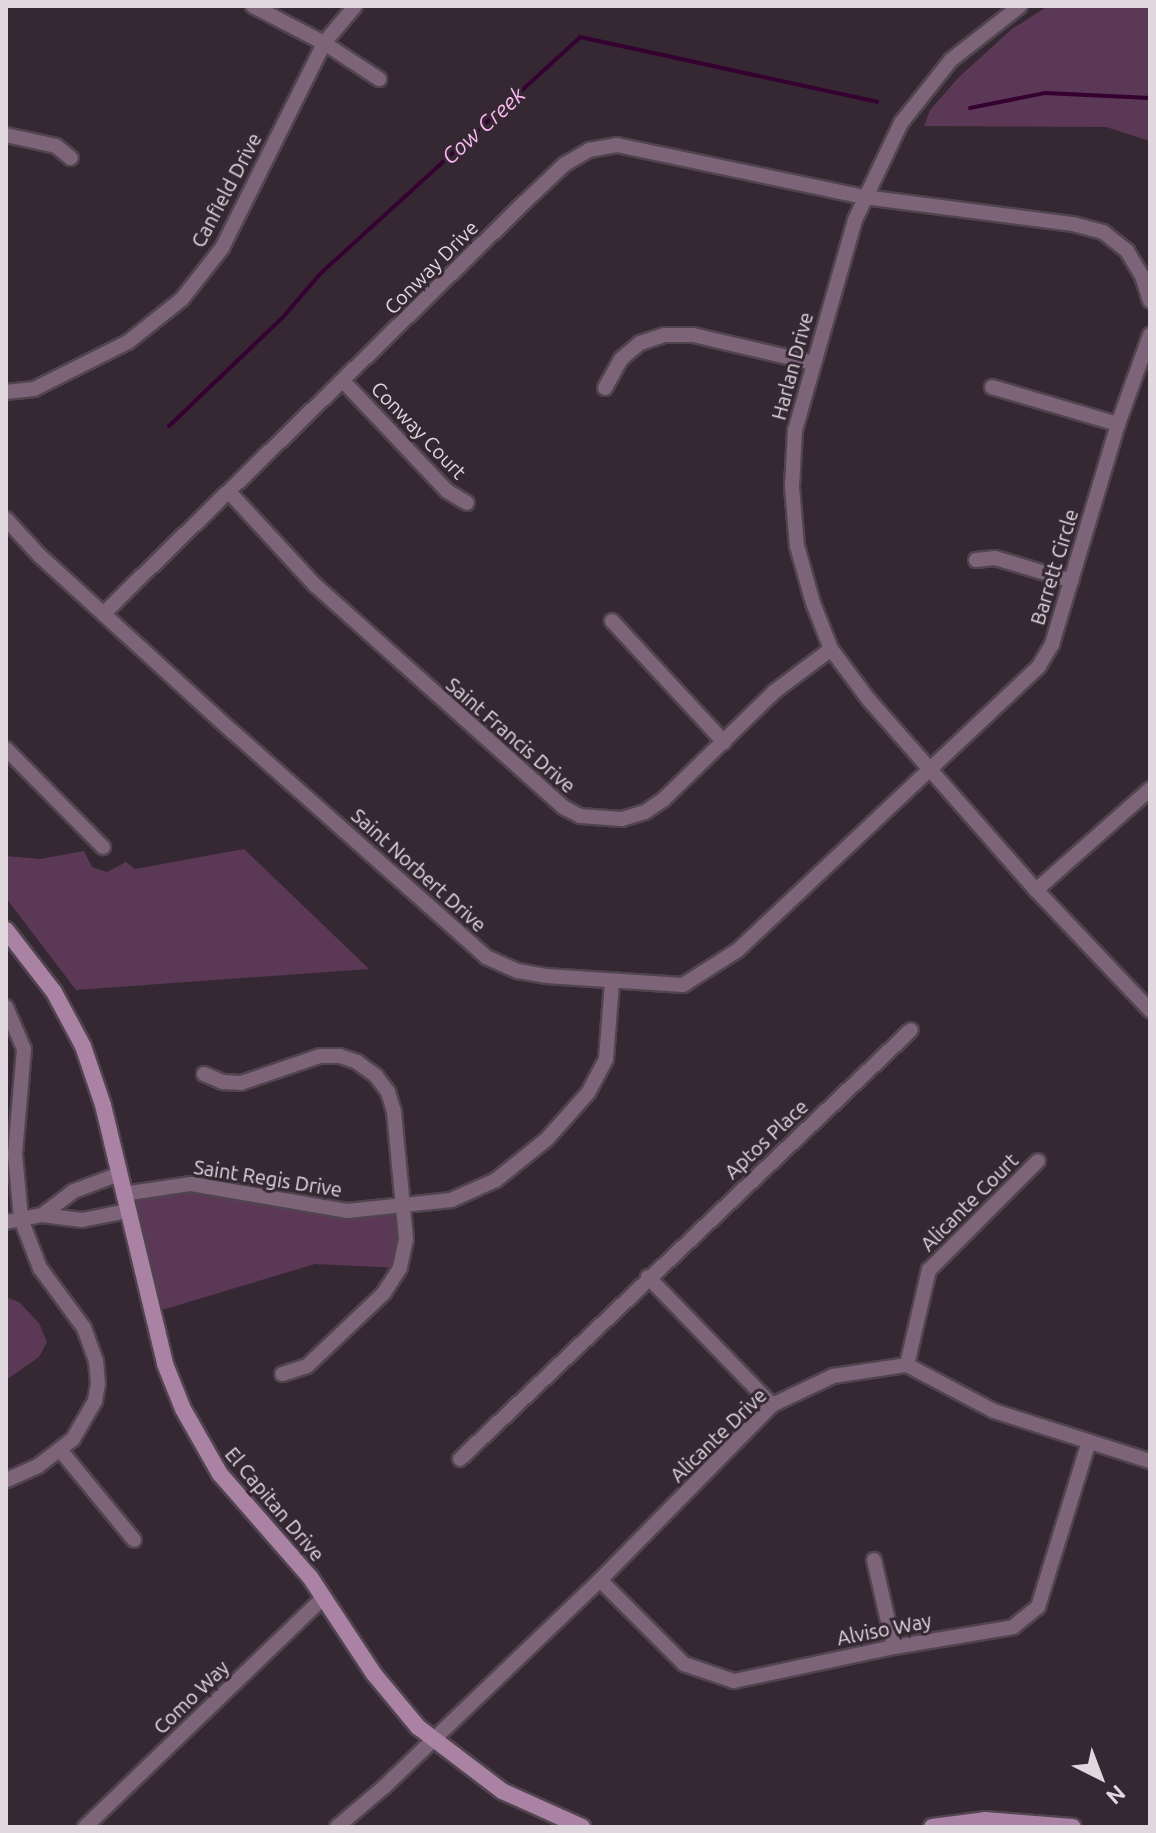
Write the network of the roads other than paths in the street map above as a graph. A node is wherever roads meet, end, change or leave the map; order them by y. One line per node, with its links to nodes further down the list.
1 (253, 6): 4 (street)
2 (355, 6): 4 (street, Canfield Drive)
3 (1020, 6): 8 (street, Harlan Drive)
4 (324, 43): 5 (street); 15 (street, Canfield Drive)
5 (379, 79)
6 (6, 135): 7 (street)
7 (71, 158)
8 (864, 197): 9 (street); 11 (street, Harlan Drive); 12 (street, Conway Drive)
9 (1150, 301)
10 (1150, 335): 16 (street, Barrett Circle)
11 (813, 363): 14 (street); 24 (street, Harlan Drive)
12 (344, 382): 17 (street, Conway Drive); 18 (street, Conway Court)
13 (992, 387): 16 (street)
14 (605, 388)
15 (6, 392)
16 (1118, 424): 21 (street, Barrett Circle)
17 (230, 493): 22 (street, Conway Drive); 25 (street, Saint Francis Drive)
18 (467, 503)
19 (6, 519): 22 (street, Saint Norbert Drive)
20 (976, 560): 21 (street)
21 (1072, 581): 27 (street, Barrett Circle)
22 (104, 613): 32 (street, Saint Norbert Drive)
23 (612, 621): 25 (street)
24 (831, 649): 25 (street, Saint Francis Drive); 27 (street, Harlan Drive)
25 (724, 742)
26 (6, 749): 29 (street)
27 (928, 768): 30 (street, Harlan Drive); 32 (street, Saint Norbert Drive)
28 (1150, 789): 30 (street)
29 (103, 847)
30 (1036, 890): 34 (street, Harlan Drive)
31 (6, 930): 38 (street, El Capitan Drive)
32 (612, 982): 40 (street, Saint Regis Drive)
33 (6, 1007): 43 (street)
34 (1150, 1010)
35 (911, 1030): 44 (street, Aptos Place)
36 (204, 1074): 40 (street)
37 (1038, 1161): 45 (street, Alicante Court)
38 (119, 1174): 39 (street, El Capitan Drive); 42 (street)
39 (123, 1194): 40 (street, Saint Regis Drive); 41 (street, El Capitan Drive)
40 (403, 1207): 46 (street)
41 (128, 1211): 42 (street); 56 (street, El Capitan Drive)
42 (42, 1215): 43 (street)
43 (14, 1220): 49 (street)
44 (648, 1277): 47 (street); 50 (street, Aptos Place)
45 (907, 1365): 47 (street, Alicante Drive); 48 (street)
46 (282, 1374)
47 (772, 1405): 55 (street, Alicante Drive)
48 (1088, 1444): 51 (street); 57 (street, Alviso Way)
49 (61, 1451): 52 (street); 53 (street)
50 (460, 1459)
51 (1150, 1461)
52 (6, 1480)
53 (134, 1540)
54 (874, 1560): 57 (street)
55 (600, 1580): 57 (street, Alviso Way); 58 (street, Alicante Drive)
56 (324, 1597): 58 (street, El Capitan Drive); 60 (street, Como Way)
57 (894, 1647)
58 (433, 1740): 61 (street, Alicante Drive); 62 (street, El Capitan Drive)
59 (985, 1824): 63 (street); 64 (street)
60 (85, 1827)
61 (337, 1827)
62 (582, 1827)
63 (932, 1827)
64 (1073, 1827)

